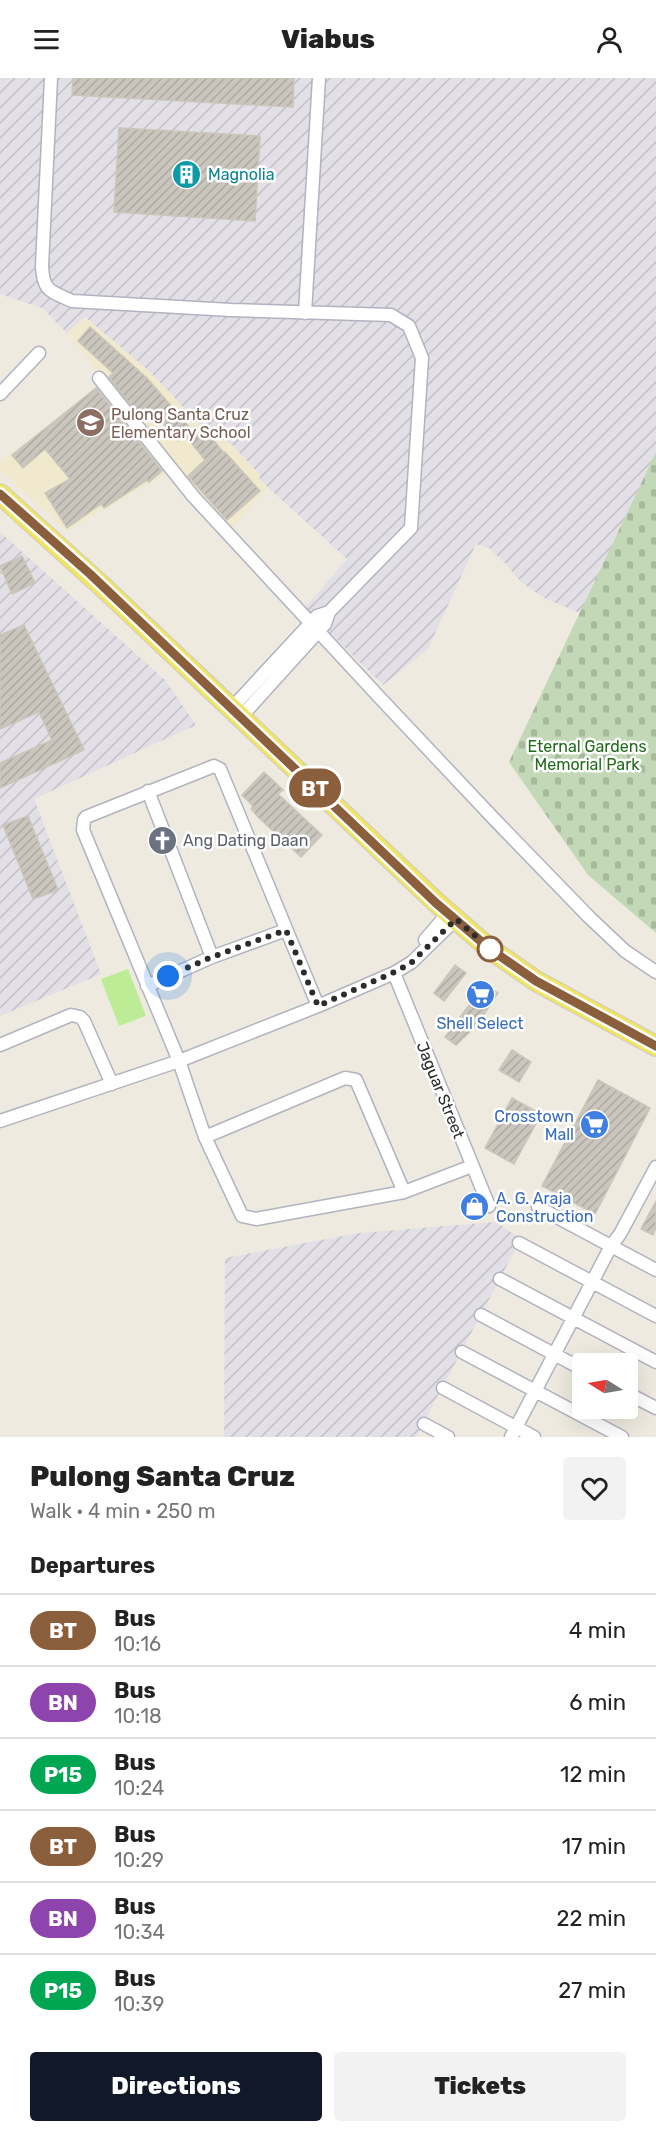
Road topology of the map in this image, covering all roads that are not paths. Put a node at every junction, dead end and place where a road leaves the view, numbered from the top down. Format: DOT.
graph roads {
  1 [pos="51,78"];
  2 [pos="319,78"];
  3 [pos="305,313"];
  4 [pos="39,353"];
  5 [pos="99,378"];
  6 [pos="0,394"];
  7 [pos="0,494"];
  8 [pos="315,627"];
  9 [pos="236,713"];
  10 [pos="148,791"];
  11 [pos="452,916"];
  12 [pos="286,930"];
  13 [pos="212,957"];
  14 [pos="399,970"];
  15 [pos="656,972"];
  16 [pos="147,986"];
  17 [pos="318,1006"];
  18 [pos="0,1045"];
  19 [pos="656,1046"];
  20 [pos="179,1061"];
  21 [pos="112,1084"];
  22 [pos="0,1121"];
  23 [pos="206,1137"];
  24 [pos="472,1166"];
  25 [pos="656,1167"];
  26 [pos="404,1192"];
  27 [pos="489,1206"];
  28 [pos="538,1207"];
  29 [pos="519,1243"];
  30 [pos="612,1246"];
  31 [pos="656,1270"];
  32 [pos="500,1279"];
  33 [pos="592,1282"];
  34 [pos="481,1315"];
  35 [pos="656,1316"];
  36 [pos="573,1319"];
  37 [pos="462,1352"];
  38 [pos="554,1354"];
  39 [pos="656,1362"];
  40 [pos="572,1364"];
  41 [pos="443,1388"];
  42 [pos="535,1391"];
  43 [pos="638,1399"];
  44 [pos="656,1408"];
  45 [pos="424,1424"];
  46 [pos="513,1432"];
  47 [pos="448,1437"];
  48 [pos="534,1437"];
  49 [pos="622,1437"];
  1 -- 3 [label="street"];
  2 -- 3 [label="street"];
  3 -- 8 [label="street"];
  4 -- 6 [label="street"];
  5 -- 8 [label="street"];
  7 -- 9 [label="main road"];
  8 -- 9 [label="street"];
  8 -- 15 [label="street"];
  9 -- 11 [label="main road"];
  10 -- 12 [label="street"];
  10 -- 13 [label="street"];
  10 -- 16 [label="street"];
  11 -- 14 [label="street"];
  11 -- 19 [label="main road"];
  12 -- 13 [label="street"];
  12 -- 17 [label="street"];
  13 -- 16 [label="street"];
  14 -- 17 [label="street"];
  14 -- 24 [label="street, Jaguar Street"];
  16 -- 20 [label="street"];
  17 -- 20 [label="street"];
  18 -- 21 [label="street"];
  20 -- 21 [label="street"];
  20 -- 23 [label="street"];
  21 -- 22 [label="street"];
  23 -- 26 [label="street"];
  23 -- 26 [label="street"];
  24 -- 26 [label="street"];
  24 -- 27 [label="street, Jaguar Street"];
  25 -- 30 [label="street"];
  28 -- 30 [label="street"];
  29 -- 33 [label="street"];
  30 -- 31 [label="street"];
  30 -- 33 [label="street"];
  32 -- 36 [label="street"];
  33 -- 35 [label="street"];
  33 -- 36 [label="street"];
  34 -- 38 [label="street"];
  36 -- 38 [label="street"];
  36 -- 39 [label="street"];
  37 -- 42 [label="street"];
  38 -- 40 [label="street"];
  38 -- 42 [label="street"];
  41 -- 46 [label="street"];
  42 -- 46 [label="street"];
  42 -- 49 [label="street"];
  43 -- 44 [label="street"];
  45 -- 47 [label="street"];
  46 -- 48 [label="street"];
}
